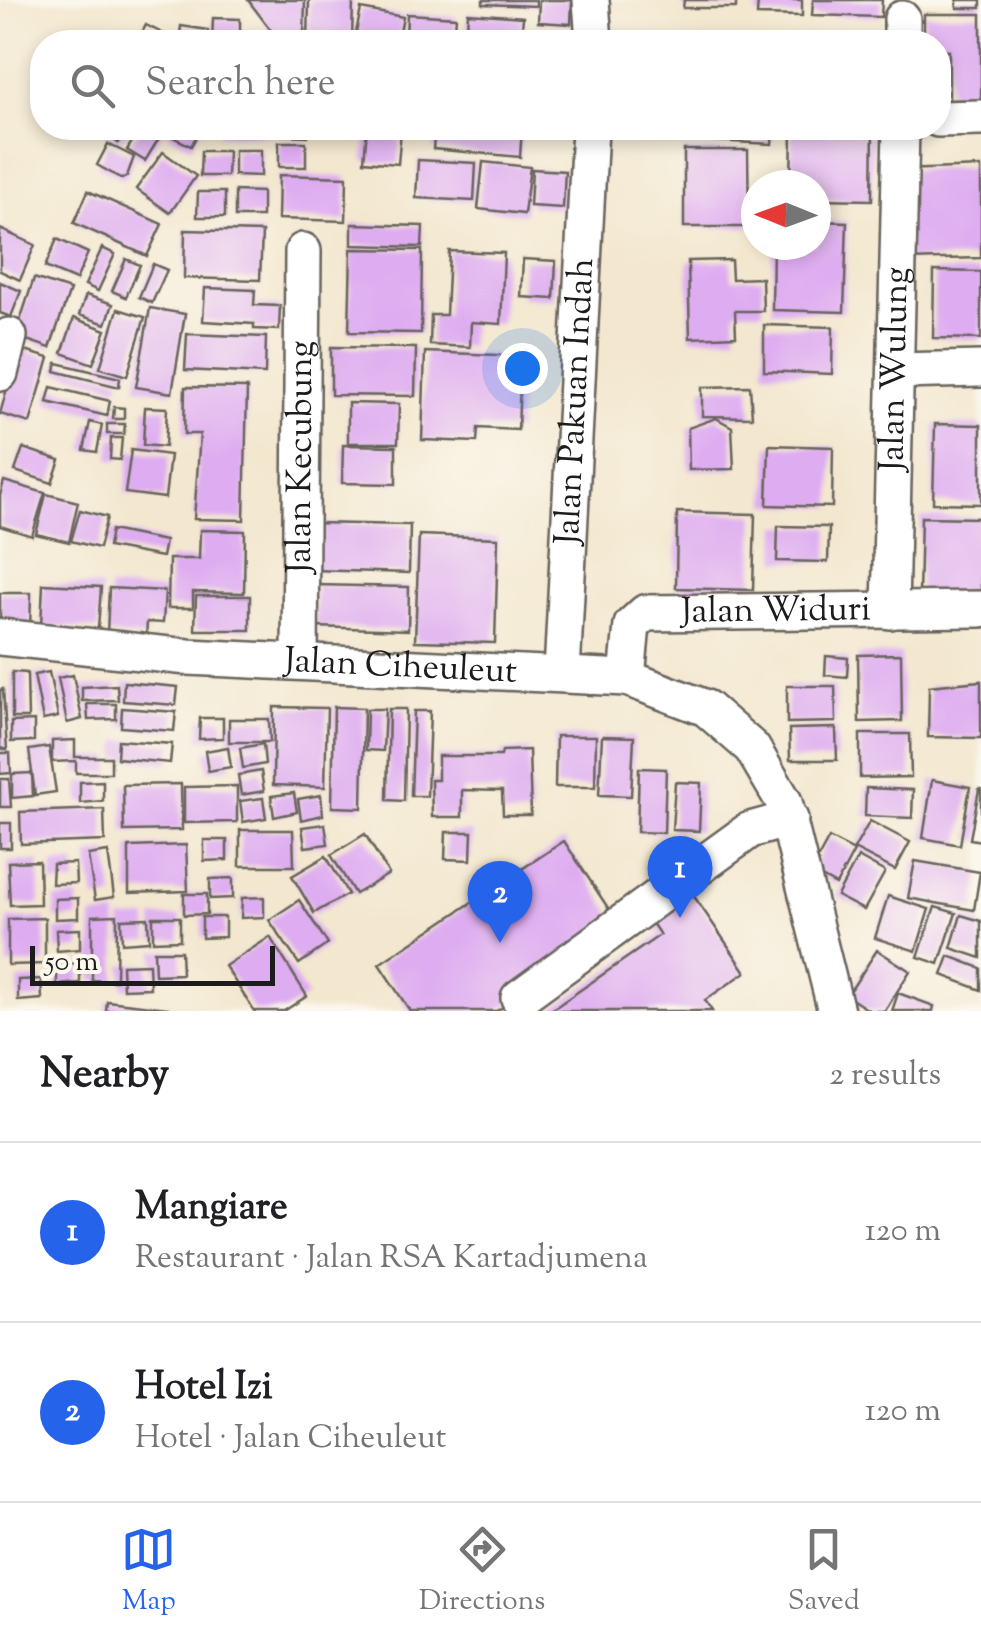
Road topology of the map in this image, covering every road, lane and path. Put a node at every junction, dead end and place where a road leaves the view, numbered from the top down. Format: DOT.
graph roads {
  1 [pos="981,118"];
  2 [pos="951,119"];
  3 [pos="589,140"];
  4 [pos="900,140"];
  5 [pos="303,251"];
  6 [pos="10,336"];
  7 [pos="981,369"];
  8 [pos="896,372"];
  9 [pos="0,374"];
  10 [pos="981,609"];
  11 [pos="890,611"];
  12 [pos="0,637"];
  13 [pos="300,662"];
  14 [pos="562,673"];
  15 [pos="627,678"];
  16 [pos="781,798"];
  17 [pos="519,998"];
  18 [pos="836,1011"];
  1 -- 2 [label="street"];
  3 -- 14 [label="street, Jalan Pakuan Indah"];
  4 -- 8 [label="street, Jalan Wulung"];
  5 -- 13 [label="street, Jalan Kecubung"];
  6 -- 9 [label="street"];
  7 -- 8 [label="street"];
  8 -- 11 [label="street, Jalan Wulung"];
  10 -- 11 [label="street, Jalan Widuri"];
  11 -- 15 [label="street, Jalan Widuri"];
  12 -- 13 [label="street, Jalan Ciheuleut"];
  13 -- 14 [label="street, Jalan Ciheuleut"];
  14 -- 15 [label="street, Jalan Ciheuleut"];
  15 -- 16 [label="street, Jalan Ciheuleut"];
  16 -- 17 [label="street"];
  16 -- 18 [label="street"];
}
